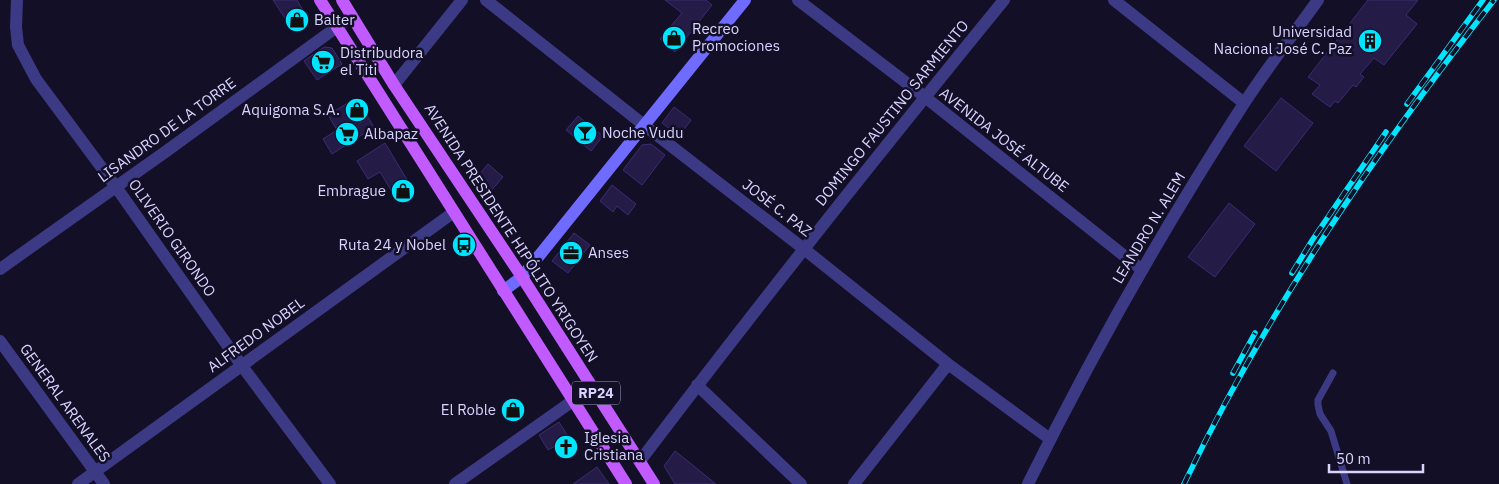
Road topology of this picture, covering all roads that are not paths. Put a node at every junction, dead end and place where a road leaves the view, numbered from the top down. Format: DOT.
graph roads {
  1 [pos="16,0"];
  2 [pos="320,0"];
  3 [pos="342,0"];
  4 [pos="462,0"];
  5 [pos="486,0"];
  6 [pos="745,0"];
  7 [pos="798,0"];
  8 [pos="1004,0"];
  9 [pos="1114,0"];
  10 [pos="1318,0"];
  11 [pos="352,16"];
  12 [pos="337,26"];
  13 [pos="394,85"];
  14 [pos="924,97"];
  15 [pos="1244,103"];
  16 [pos="644,125"];
  17 [pos="116,187"];
  18 [pos="454,212"];
  19 [pos="804,249"];
  20 [pos="0,269"];
  21 [pos="1142,270"];
  22 [pos="522,277"];
  23 [pos="503,291"];
  24 [pos="0,341"];
  25 [pos="948,364"];
  26 [pos="242,366"];
  27 [pos="1333,373"];
  28 [pos="697,385"];
  29 [pos="574,400"];
  30 [pos="1050,439"];
  31 [pos="640,461"];
  32 [pos="95,471"];
  33 [pos="78,484"];
  34 [pos="104,484"];
  35 [pos="330,484"];
  36 [pos="455,484"];
  37 [pos="626,484"];
  38 [pos="654,484"];
  39 [pos="801,484"];
  40 [pos="854,484"];
  41 [pos="1028,484"];
  42 [pos="1347,484"];
  1 -- 17 [label="street, OLIVERIO GIRONDO"];
  2 -- 12 [label="main road, RP24"];
  3 -- 11 [label="main road, AVENIDA PRESIDENTE HIPÓLITO YRIGOYEN / RP24"];
  4 -- 13 [label="street"];
  5 -- 16 [label="street, JOSÉ C. PAZ"];
  6 -- 16 [label="main road"];
  7 -- 14 [label="street, AVENIDA JOSÉ ALTUBE"];
  8 -- 14 [label="street, DOMINGO FAUSTINO SARMIENTO"];
  9 -- 15 [label="street"];
  10 -- 15 [label="street, LEANDRO N. ALEM"];
  11 -- 12 [label="street, LISANDRO DE LA TORRE"];
  11 -- 13 [label="main road, AVENIDA PRESIDENTE HIPÓLITO YRIGOYEN / RP24"];
  12 -- 17 [label="street, LISANDRO DE LA TORRE"];
  12 -- 18 [label="main road, RP24"];
  13 -- 22 [label="main road, AVENIDA PRESIDENTE HIPÓLITO YRIGOYEN / RP24"];
  14 -- 19 [label="street, DOMINGO FAUSTINO SARMIENTO"];
  14 -- 21 [label="street, AVENIDA JOSÉ ALTUBE"];
  15 -- 21 [label="street, LEANDRO N. ALEM"];
  16 -- 19 [label="street, JOSÉ C. PAZ"];
  16 -- 22 [label="main road"];
  17 -- 20 [label="street, LISANDRO DE LA TORRE"];
  17 -- 26 [label="street, OLIVERIO GIRONDO"];
  18 -- 23 [label="main road, RP24"];
  18 -- 26 [label="street, ALFREDO NOBEL"];
  19 -- 25 [label="street, JOSÉ C. PAZ"];
  19 -- 28 [label="street, DOMINGO FAUSTINO SARMIENTO"];
  21 -- 30 [label="street, LEANDRO N. ALEM"];
  22 -- 23 [label="main road"];
  22 -- 31 [label="main road, AVENIDA PRESIDENTE HIPÓLITO YRIGOYEN / RP24"];
  23 -- 29 [label="main road, RP24"];
  24 -- 32 [label="street, GENERAL ARENALES"];
  25 -- 30 [label="street, JOSÉ C. PAZ"];
  25 -- 40 [label="street"];
  26 -- 32 [label="street, ALFREDO NOBEL"];
  26 -- 35 [label="street, OLIVERIO GIRONDO"];
  27 -- 42 [label="lane"];
  28 -- 31 [label="street, DOMINGO FAUSTINO SARMIENTO"];
  28 -- 39 [label="street"];
  29 -- 36 [label="street"];
  29 -- 37 [label="main road, RP24"];
  30 -- 41 [label="street, LEANDRO N. ALEM"];
  31 -- 38 [label="main road, AVENIDA PRESIDENTE HIPÓLITO YRIGOYEN / RP24"];
  32 -- 33 [label="street, ALFREDO NOBEL"];
  32 -- 34 [label="street, GENERAL ARENALES"];
}
